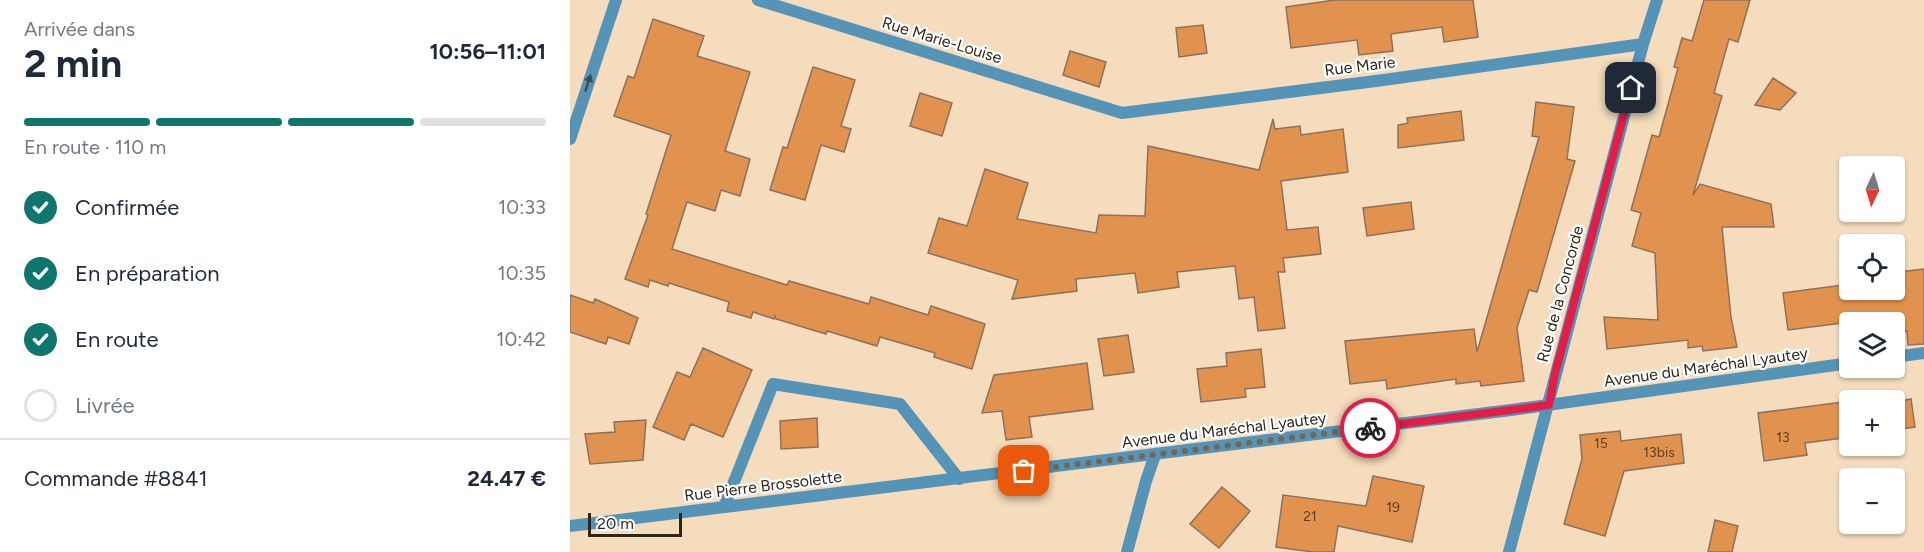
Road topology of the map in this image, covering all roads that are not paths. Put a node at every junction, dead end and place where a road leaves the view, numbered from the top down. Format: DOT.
graph roads {
  1 [pos="616,0"];
  2 [pos="758,0"];
  3 [pos="1657,0"];
  4 [pos="1643,44"];
  5 [pos="1082,100"];
  6 [pos="574,112"];
  7 [pos="570,139"];
  8 [pos="1924,353"];
  9 [pos="1905,356"];
  10 [pos="1839,365"];
  11 [pos="1549,405"];
  12 [pos="1155,455"];
  13 [pos="959,479"];
  14 [pos="724,507"];
  15 [pos="570,526"];
  16 [pos="1127,552"];
  17 [pos="1509,552"];
  6 -- 1 [label="street, one-way"];
  2 -- 5 [label="street, Rue Marie-Louise"];
  3 -- 4 [label="street, Rue de la Concorde"];
  4 -- 5 [label="street, Rue Marie"];
  4 -- 11 [label="street, Rue de la Concorde"];
  6 -- 7 [label="street"];
  8 -- 9 [label="street"];
  10 -- 11 [label="street, Avenue du Maréchal Lyautey"];
  11 -- 12 [label="street, Avenue du Maréchal Lyautey"];
  11 -- 17 [label="street, Rue de la Concorde"];
  12 -- 13 [label="street, Avenue du Maréchal Lyautey"];
  12 -- 16 [label="street"];
  13 -- 14 [label="street, Rue Pierre Brossolette"];
  13 -- 14 [label="street"];
  14 -- 15 [label="street, Rue Pierre Brossolette"];
}
